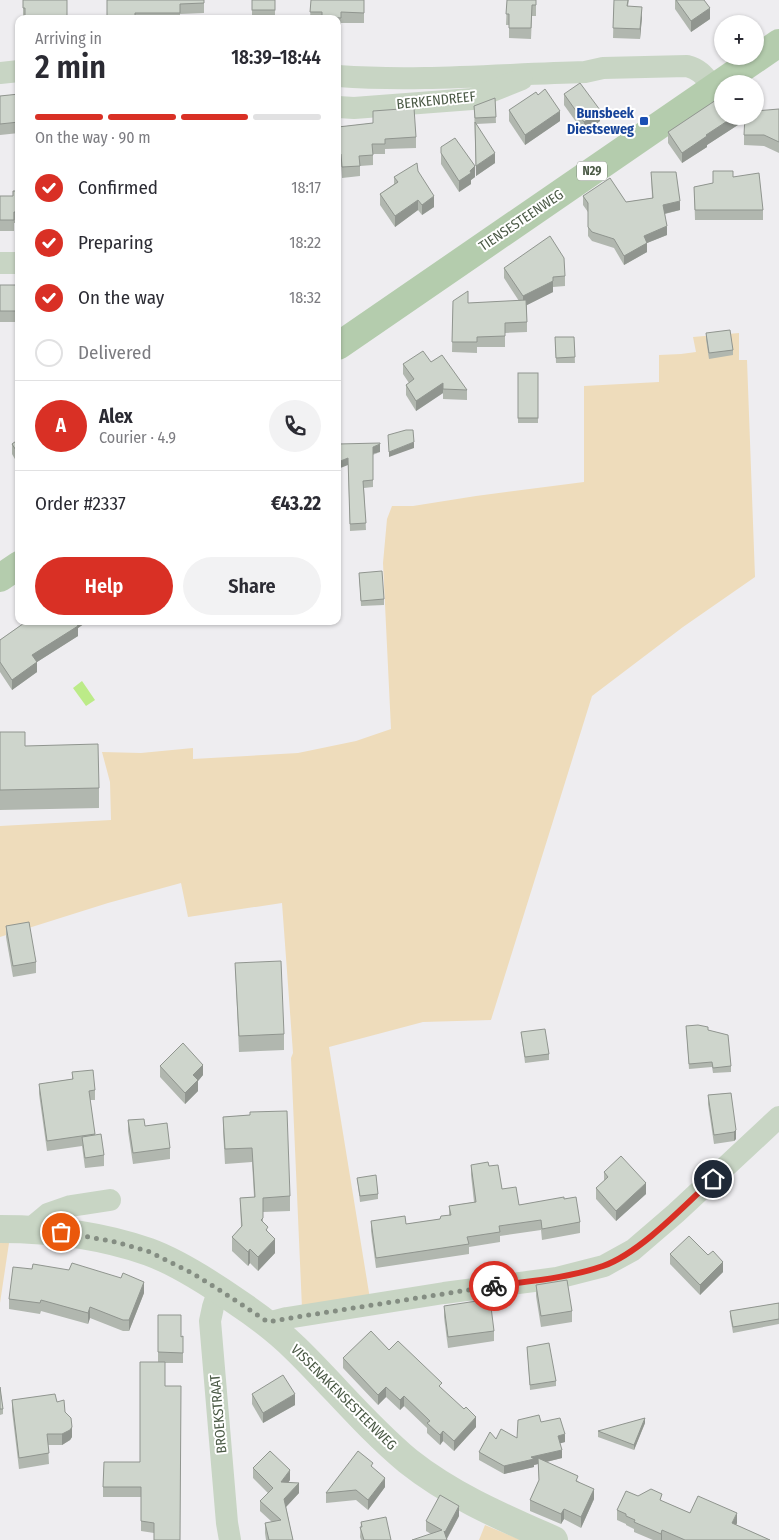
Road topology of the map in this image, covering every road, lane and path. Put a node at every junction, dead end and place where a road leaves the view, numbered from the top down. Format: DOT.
graph roads {
  1 [pos="775,52"];
  2 [pos="15,71"];
  3 [pos="0,73"];
  4 [pos="529,74"];
  5 [pos="736,75"];
  6 [pos="341,76"];
  7 [pos="714,88"];
  8 [pos="341,107"];
  9 [pos="0,263"];
  10 [pos="15,263"];
  11 [pos="341,344"];
  12 [pos="15,568"];
  13 [pos="0,578"];
  14 [pos="779,1117"];
  15 [pos="110,1200"];
  16 [pos="0,1229"];
  17 [pos="30,1229"];
  18 [pos="218,1289"];
  19 [pos="268,1322"];
  20 [pos="230,1540"];
  21 [pos="554,1540"];
  1 -- 5 [label="main road, TIENSESTEENWEG / N29"];
  2 -- 3 [label="street"];
  4 -- 6 [label="street, BERKENDREEF"];
  4 -- 7 [label="street, BERKENDREEF"];
  4 -- 8 [label="street, BERKENDREEF"];
  7 -- 11 [label="main road, TIENSESTEENWEG / N29"];
  9 -- 10 [label="street"];
  12 -- 13 [label="main road"];
  14 -- 19 [label="street"];
  15 -- 17 [label="street"];
  16 -- 17 [label="street, VISSENAKENSESTEENWEG"];
  17 -- 18 [label="street, VISSENAKENSESTEENWEG"];
  18 -- 19 [label="street, VISSENAKENSESTEENWEG"];
  18 -- 20 [label="street, BROEKSTRAAT"];
  19 -- 21 [label="street, VISSENAKENSESTEENWEG"];
}
